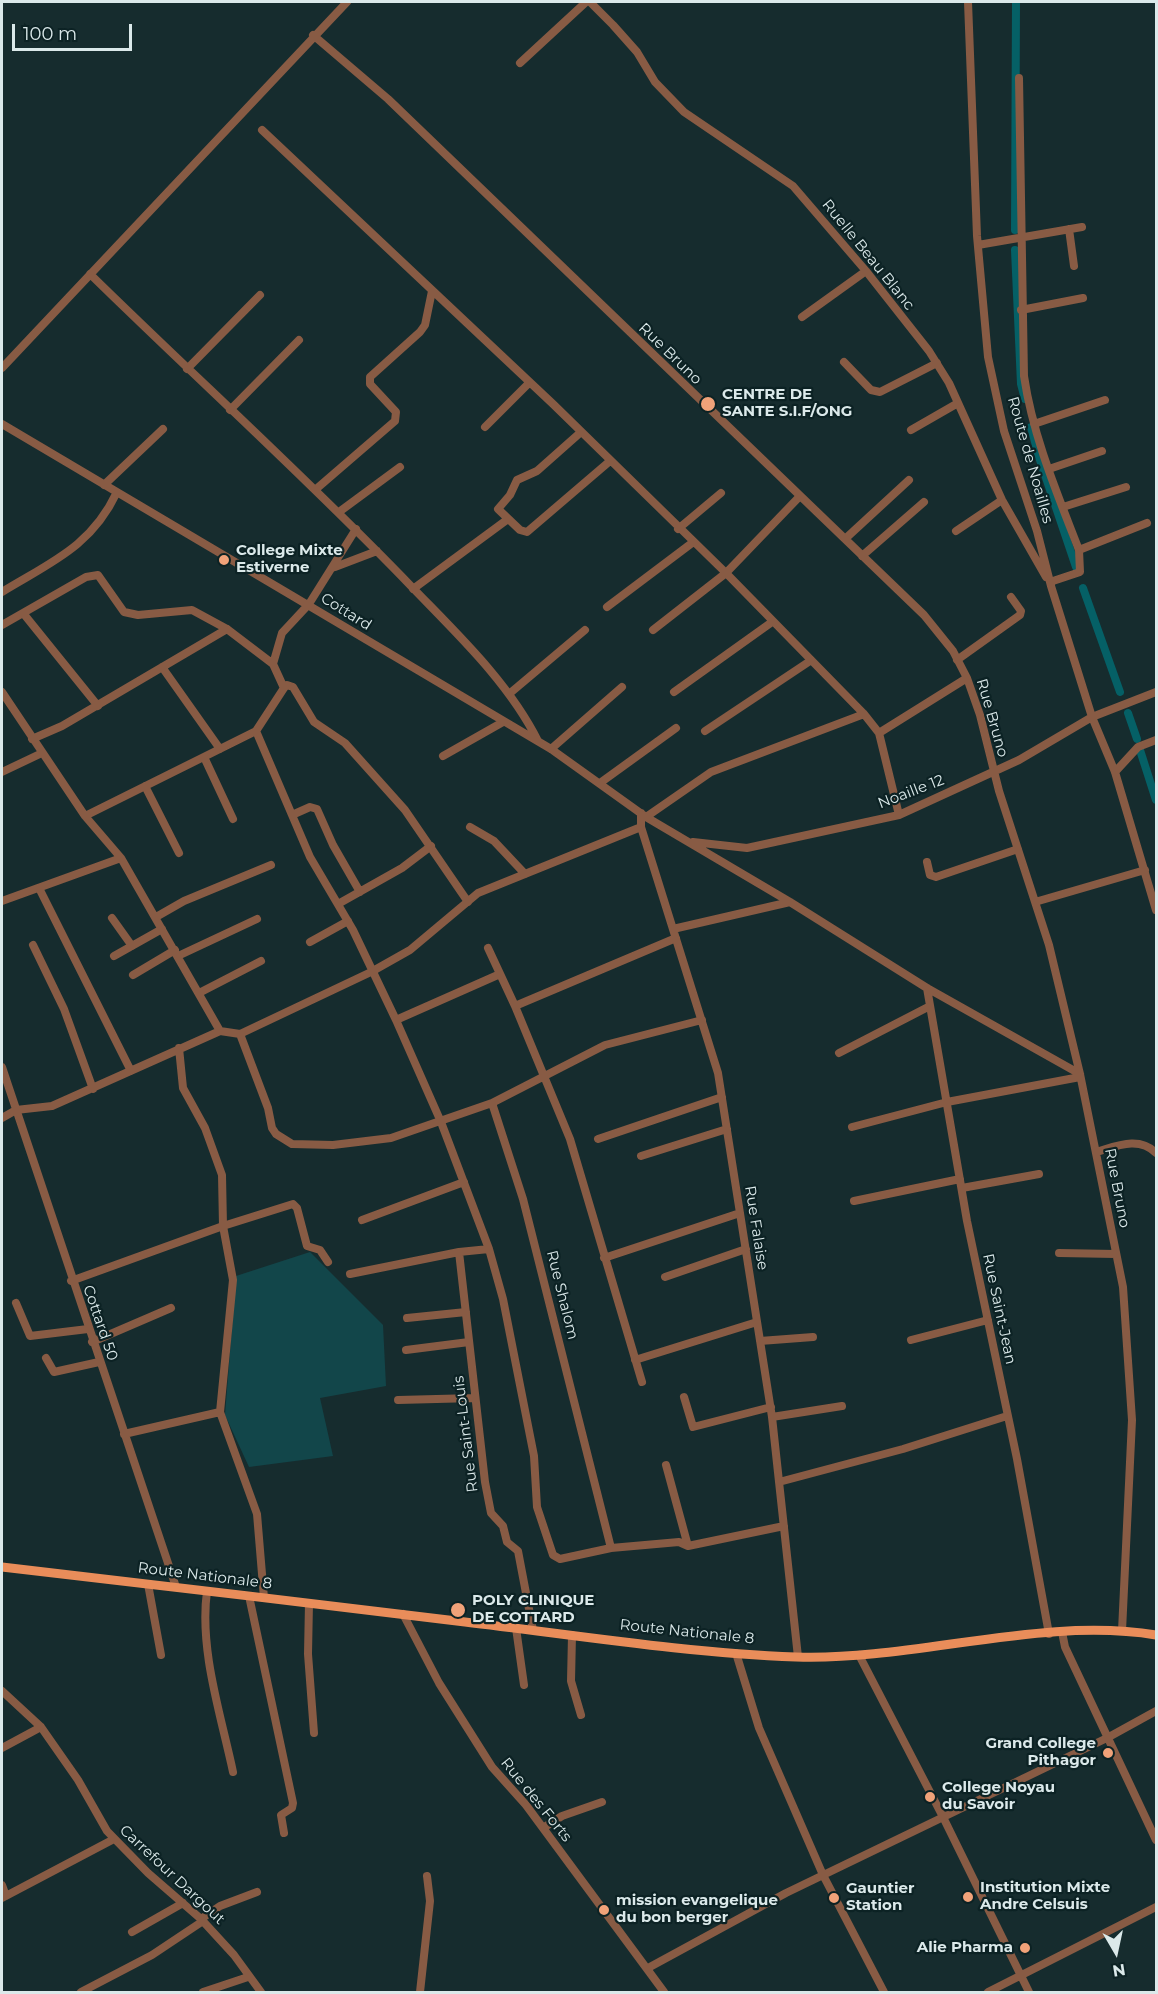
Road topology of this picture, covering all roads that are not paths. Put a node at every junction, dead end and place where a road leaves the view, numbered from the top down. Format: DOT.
graph roads {
  1 [pos="347,2"];
  2 [pos="588,2"];
  3 [pos="968,2"];
  4 [pos="313,35"];
  5 [pos="520,63"];
  6 [pos="1019,78"];
  7 [pos="262,130"];
  8 [pos="1082,227"];
  9 [pos="1069,230"];
  10 [pos="1022,238"];
  11 [pos="978,245"];
  12 [pos="1074,266"];
  13 [pos="866,271"];
  14 [pos="90,274"];
  15 [pos="432,291"];
  16 [pos="260,295"];
  17 [pos="1083,298"];
  18 [pos="1021,310"];
  19 [pos="802,317"];
  20 [pos="299,340"];
  21 [pos="844,362"];
  22 [pos="937,363"];
  23 [pos="2,368"];
  24 [pos="187,369"];
  25 [pos="529,382"];
  26 [pos="1105,400"];
  27 [pos="958,403"];
  28 [pos="230,410"];
  29 [pos="2,424"];
  30 [pos="1034,424"];
  31 [pos="485,427"];
  32 [pos="163,429"];
  33 [pos="910,430"];
  34 [pos="580,432"];
  35 [pos="1102,451"];
  36 [pos="610,461"];
  37 [pos="400,467"];
  38 [pos="1048,469"];
  39 [pos="909,480"];
  40 [pos="104,484"];
  41 [pos="1126,487"];
  42 [pos="315,490"];
  43 [pos="117,492"];
  44 [pos="721,493"];
  45 [pos="800,496"];
  46 [pos="1002,500"];
  47 [pos="924,502"];
  48 [pos="1063,507"];
  49 [pos="339,512"];
  50 [pos="508,519"];
  51 [pos="1147,523"];
  52 [pos="356,529"];
  53 [pos="678,529"];
  54 [pos="956,531"];
  55 [pos="845,539"];
  56 [pos="692,543"];
  57 [pos="1079,550"];
  58 [pos="377,551"];
  59 [pos="862,556"];
  60 [pos="335,567"];
  61 [pos="726,573"];
  62 [pos="1050,584"];
  63 [pos="413,589"];
  64 [pos="2,592"];
  65 [pos="1011,597"];
  66 [pos="309,604"];
  67 [pos="608,607"];
  68 [pos="23,613"];
  69 [pos="772,622"];
  70 [pos="2,625"];
  71 [pos="227,629"];
  72 [pos="585,630"];
  73 [pos="653,630"];
  74 [pos="957,660"];
  75 [pos="810,661"];
  76 [pos="273,664"];
  77 [pos="162,667"];
  78 [pos="967,678"];
  79 [pos="621,687"];
  80 [pos="284,688"];
  81 [pos="2,692"];
  82 [pos="674,692"];
  83 [pos="1156,692"];
  84 [pos="509,694"];
  85 [pos="4,701"];
  86 [pos="98,705"];
  87 [pos="864,714"];
  88 [pos="1092,717"];
  89 [pos="503,722"];
  90 [pos="676,728"];
  91 [pos="256,731"];
  92 [pos="705,731"];
  93 [pos="879,733"];
  94 [pos="32,739"];
  95 [pos="1156,740"];
  96 [pos="538,741"];
  97 [pos="220,749"];
  98 [pos="551,749"];
  99 [pos="42,753"];
  100 [pos="443,756"];
  101 [pos="204,757"];
  102 [pos="2,772"];
  103 [pos="994,772"];
  104 [pos="1116,772"];
  105 [pos="600,783"];
  106 [pos="145,786"];
  107 [pos="292,814"];
  108 [pos="643,815"];
  109 [pos="899,815"];
  110 [pos="86,816"];
  111 [pos="232,819"];
  112 [pos="470,826"];
  113 [pos="641,827"];
  114 [pos="688,842"];
  115 [pos="430,846"];
  116 [pos="1018,849"];
  117 [pos="178,853"];
  118 [pos="121,858"];
  119 [pos="927,862"];
  120 [pos="271,865"];
  121 [pos="1145,870"];
  122 [pos="525,874"];
  123 [pos="39,888"];
  124 [pos="360,892"];
  125 [pos="2,901"];
  126 [pos="468,902"];
  127 [pos="790,902"];
  128 [pos="1035,902"];
  129 [pos="338,904"];
  130 [pos="1156,910"];
  131 [pos="156,917"];
  132 [pos="112,918"];
  133 [pos="257,919"];
  134 [pos="348,921"];
  135 [pos="162,929"];
  136 [pos="673,929"];
  137 [pos="676,938"];
  138 [pos="310,942"];
  139 [pos="33,945"];
  140 [pos="132,946"];
  141 [pos="488,948"];
  142 [pos="177,953"];
  143 [pos="114,956"];
  144 [pos="261,961"];
  145 [pos="371,972"];
  146 [pos="500,974"];
  147 [pos="133,975"];
  148 [pos="927,988"];
  149 [pos="199,993"];
  150 [pos="515,1006"];
  151 [pos="930,1006"];
  152 [pos="396,1020"];
  153 [pos="702,1020"];
  154 [pos="220,1031"];
  155 [pos="240,1034"];
  156 [pos="179,1047"];
  157 [pos="839,1053"];
  158 [pos="2,1067"];
  159 [pos="131,1071"];
  160 [pos="544,1075"];
  161 [pos="1080,1076"];
  162 [pos="93,1089"];
  163 [pos="722,1097"];
  164 [pos="947,1101"];
  165 [pos="492,1103"];
  166 [pos="16,1110"];
  167 [pos="2,1118"];
  168 [pos="441,1122"];
  169 [pos="852,1127"];
  170 [pos="727,1129"];
  171 [pos="598,1139"];
  172 [pos="1096,1152"];
  173 [pos="1156,1153"];
  174 [pos="641,1156"];
  175 [pos="1040,1174"];
  176 [pos="960,1179"];
  177 [pos="464,1182"];
  178 [pos="962,1188"];
  179 [pos="854,1201"];
  180 [pos="740,1213"];
  181 [pos="362,1220"];
  182 [pos="222,1226"];
  183 [pos="489,1249"];
  184 [pos="746,1249"];
  185 [pos="459,1252"];
  186 [pos="1059,1253"];
  187 [pos="1116,1254"];
  188 [pos="604,1258"];
  189 [pos="328,1262"];
  190 [pos="350,1275"];
  191 [pos="665,1277"];
  192 [pos="71,1281"];
  193 [pos="16,1303"];
  194 [pos="171,1308"];
  195 [pos="466,1312"];
  196 [pos="407,1318"];
  197 [pos="988,1320"];
  198 [pos="757,1322"];
  199 [pos="88,1329"];
  200 [pos="813,1337"];
  201 [pos="911,1340"];
  202 [pos="760,1341"];
  203 [pos="92,1342"];
  204 [pos="469,1342"];
  205 [pos="406,1350"];
  206 [pos="46,1358"];
  207 [pos="635,1360"];
  208 [pos="99,1362"];
  209 [pos="642,1382"];
  210 [pos="684,1397"];
  211 [pos="476,1398"];
  212 [pos="399,1400"];
  213 [pos="842,1406"];
  214 [pos="771,1407"];
  215 [pos="220,1412"];
  216 [pos="1007,1416"];
  217 [pos="772,1417"];
  218 [pos="124,1434"];
  219 [pos="666,1466"];
  220 [pos="779,1482"];
  221 [pos="784,1526"];
  222 [pos="688,1546"];
  223 [pos="611,1548"];
  224 [pos="2,1567"];
  225 [pos="148,1584"];
  226 [pos="176,1587"];
  227 [pos="207,1591"];
  228 [pos="249,1596"];
  229 [pos="264,1598"];
  230 [pos="309,1603"];
  231 [pos="403,1614"];
  232 [pos="516,1628"];
  233 [pos="533,1630"];
  234 [pos="1122,1631"];
  235 [pos="1062,1632"];
  236 [pos="1049,1634"];
  237 [pos="572,1635"];
  238 [pos="1156,1635"];
  239 [pos="736,1653"];
  240 [pos="161,1655"];
  241 [pos="859,1655"];
  242 [pos="798,1657"];
  243 [pos="524,1685"];
  244 [pos="2,1691"];
  245 [pos="1156,1711"];
  246 [pos="581,1715"];
  247 [pos="41,1727"];
  248 [pos="314,1733"];
  249 [pos="1107,1738"];
  250 [pos="2,1748"];
  251 [pos="233,1772"];
  252 [pos="602,1802"];
  253 [pos="944,1817"];
  254 [pos="543,1828"];
  255 [pos="284,1833"];
  256 [pos="114,1839"];
  257 [pos="1156,1840"];
  258 [pos="823,1875"];
  259 [pos="428,1876"];
  260 [pos="2,1885"];
  261 [pos="257,1892"];
  262 [pos="4,1897"];
  263 [pos="183,1903"];
  264 [pos="1156,1907"];
  265 [pos="202,1920"];
  266 [pos="132,1932"];
  267 [pos="648,1968"];
  268 [pos="1020,1975"];
  269 [pos="248,1977"];
  270 [pos="81,1992"];
  271 [pos="203,1992"];
  272 [pos="261,1992"];
  273 [pos="420,1992"];
  274 [pos="664,1992"];
  275 [pos="885,1992"];
  276 [pos="988,1992"];
  277 [pos="1029,1992"];
  1 -- 4 [label="street"];
  2 -- 5 [label="street"];
  2 -- 13 [label="street, Ruelle Beau Blanc"];
  3 -- 11 [label="street, Route de Noailles"];
  4 -- 14 [label="street"];
  4 -- 45 [label="street, Rue Bruno"];
  6 -- 10 [label="street"];
  7 -- 15 [label="street"];
  8 -- 9 [label="street"];
  9 -- 10 [label="street"];
  9 -- 12 [label="street"];
  10 -- 11 [label="street"];
  10 -- 18 [label="street"];
  11 -- 62 [label="street, Route de Noailles"];
  13 -- 19 [label="street"];
  13 -- 22 [label="street, Ruelle Beau Blanc"];
  14 -- 23 [label="street"];
  14 -- 24 [label="street"];
  15 -- 25 [label="street"];
  15 -- 42 [label="street"];
  16 -- 24 [label="street"];
  17 -- 18 [label="street"];
  18 -- 30 [label="street"];
  20 -- 28 [label="street"];
  21 -- 22 [label="street"];
  22 -- 27 [label="street, Ruelle Beau Blanc"];
  24 -- 28 [label="street"];
  25 -- 31 [label="street"];
  25 -- 34 [label="street"];
  26 -- 30 [label="street"];
  27 -- 33 [label="street"];
  27 -- 46 [label="street, Ruelle Beau Blanc"];
  28 -- 42 [label="street"];
  29 -- 40 [label="street, Cottard"];
  30 -- 38 [label="street"];
  32 -- 40 [label="street"];
  34 -- 36 [label="street"];
  34 -- 50 [label="street"];
  35 -- 38 [label="street"];
  36 -- 50 [label="street"];
  36 -- 53 [label="street"];
  37 -- 49 [label="street"];
  38 -- 48 [label="street"];
  39 -- 55 [label="street"];
  40 -- 43 [label="street, Cottard"];
  41 -- 48 [label="street"];
  42 -- 49 [label="street"];
  43 -- 64 [label="street"];
  43 -- 66 [label="street, Cottard"];
  44 -- 53 [label="street"];
  45 -- 55 [label="street, Rue Bruno"];
  45 -- 61 [label="street"];
  46 -- 54 [label="street"];
  46 -- 62 [label="street, Ruelle Beau Blanc"];
  47 -- 59 [label="street"];
  48 -- 57 [label="street"];
  49 -- 52 [label="street"];
  50 -- 63 [label="street"];
  51 -- 57 [label="street"];
  52 -- 58 [label="street"];
  52 -- 60 [label="street"];
  53 -- 56 [label="street"];
  55 -- 59 [label="street, Rue Bruno"];
  56 -- 61 [label="street"];
  56 -- 67 [label="street"];
  57 -- 62 [label="street"];
  58 -- 60 [label="street"];
  58 -- 63 [label="street"];
  59 -- 74 [label="street, Rue Bruno"];
  60 -- 66 [label="street"];
  61 -- 69 [label="street"];
  61 -- 73 [label="street"];
  62 -- 88 [label="street, Route de Noailles"];
  63 -- 84 [label="street"];
  65 -- 74 [label="street"];
  66 -- 76 [label="street"];
  66 -- 89 [label="street, Cottard"];
  68 -- 70 [label="street"];
  68 -- 71 [label="street"];
  68 -- 86 [label="street"];
  69 -- 75 [label="street"];
  69 -- 82 [label="street"];
  71 -- 76 [label="street"];
  71 -- 77 [label="street"];
  72 -- 84 [label="street"];
  74 -- 78 [label="street, Rue Bruno"];
  75 -- 87 [label="street"];
  75 -- 92 [label="street"];
  76 -- 80 [label="street"];
  77 -- 86 [label="street"];
  77 -- 97 [label="street"];
  78 -- 93 [label="street"];
  78 -- 103 [label="street, Rue Bruno"];
  79 -- 98 [label="street"];
  80 -- 91 [label="street"];
  80 -- 115 [label="street"];
  81 -- 85 [label="street"];
  83 -- 88 [label="street, Noaille 12"];
  84 -- 96 [label="street"];
  85 -- 94 [label="street"];
  86 -- 94 [label="street"];
  87 -- 93 [label="street"];
  87 -- 108 [label="street"];
  88 -- 103 [label="street, Noaille 12"];
  88 -- 104 [label="street, Route de Noailles"];
  89 -- 96 [label="street, Cottard"];
  89 -- 100 [label="street"];
  90 -- 105 [label="street"];
  91 -- 97 [label="street"];
  91 -- 107 [label="street"];
  93 -- 109 [label="street"];
  94 -- 99 [label="street"];
  95 -- 104 [label="street"];
  96 -- 98 [label="street, Cottard"];
  97 -- 101 [label="street"];
  98 -- 105 [label="street, Cottard"];
  99 -- 102 [label="street"];
  99 -- 110 [label="street"];
  101 -- 106 [label="street"];
  101 -- 111 [label="street"];
  103 -- 109 [label="street, Noaille 12"];
  103 -- 116 [label="street, Rue Bruno"];
  104 -- 121 [label="street, Route de Noailles"];
  105 -- 108 [label="street, Cottard"];
  106 -- 110 [label="street"];
  106 -- 117 [label="street"];
  107 -- 124 [label="street"];
  107 -- 129 [label="street"];
  108 -- 113 [label="street, Rue Falaise"];
  108 -- 114 [label="street, Cottard"];
  109 -- 114 [label="street, Noaille 12"];
  110 -- 118 [label="street"];
  112 -- 122 [label="street"];
  113 -- 122 [label="street"];
  113 -- 136 [label="street, Rue Falaise"];
  114 -- 127 [label="street, Cottard"];
  115 -- 124 [label="street"];
  115 -- 126 [label="street"];
  116 -- 119 [label="street"];
  116 -- 128 [label="street, Rue Bruno"];
  118 -- 123 [label="street"];
  118 -- 131 [label="street"];
  120 -- 131 [label="street"];
  121 -- 128 [label="street"];
  121 -- 130 [label="street, Route de Noailles"];
  122 -- 126 [label="street"];
  123 -- 125 [label="street"];
  123 -- 159 [label="street"];
  124 -- 129 [label="street"];
  126 -- 145 [label="street"];
  127 -- 136 [label="street"];
  127 -- 148 [label="street, Cottard"];
  128 -- 161 [label="street, Rue Bruno"];
  129 -- 134 [label="street"];
  131 -- 135 [label="street"];
  132 -- 140 [label="street"];
  133 -- 142 [label="street"];
  134 -- 138 [label="street"];
  134 -- 145 [label="street"];
  135 -- 140 [label="street"];
  135 -- 142 [label="street"];
  136 -- 137 [label="street, Rue Falaise"];
  137 -- 150 [label="street"];
  137 -- 153 [label="street, Rue Falaise"];
  139 -- 162 [label="street"];
  140 -- 143 [label="street"];
  141 -- 146 [label="street"];
  142 -- 147 [label="street"];
  142 -- 149 [label="street"];
  144 -- 149 [label="street"];
  145 -- 152 [label="street"];
  145 -- 155 [label="street"];
  146 -- 150 [label="street"];
  146 -- 152 [label="street"];
  148 -- 151 [label="street, Rue Saint-Jean"];
  148 -- 161 [label="street, Cottard"];
  149 -- 154 [label="street"];
  150 -- 160 [label="street"];
  151 -- 157 [label="street"];
  151 -- 164 [label="street, Rue Saint-Jean"];
  152 -- 168 [label="street"];
  153 -- 160 [label="street"];
  153 -- 163 [label="street, Rue Falaise"];
  154 -- 155 [label="street"];
  154 -- 156 [label="street"];
  155 -- 168 [label="street"];
  156 -- 159 [label="street"];
  156 -- 182 [label="street"];
  158 -- 166 [label="street, Cottard 50"];
  159 -- 162 [label="street"];
  160 -- 165 [label="street"];
  160 -- 188 [label="street"];
  161 -- 164 [label="street"];
  161 -- 172 [label="street, Rue Bruno"];
  162 -- 166 [label="street"];
  163 -- 170 [label="street, Rue Falaise"];
  163 -- 171 [label="street"];
  164 -- 169 [label="street"];
  164 -- 176 [label="street, Rue Saint-Jean"];
  165 -- 168 [label="street"];
  165 -- 223 [label="street, Rue Shalom"];
  166 -- 167 [label="street"];
  166 -- 192 [label="street, Cottard 50"];
  168 -- 177 [label="street"];
  170 -- 174 [label="street"];
  170 -- 180 [label="street, Rue Falaise"];
  172 -- 173 [label="street"];
  172 -- 187 [label="street, Rue Bruno"];
  175 -- 178 [label="street"];
  176 -- 178 [label="street, Rue Saint-Jean"];
  176 -- 179 [label="street"];
  177 -- 181 [label="street"];
  177 -- 183 [label="street"];
  178 -- 197 [label="street, Rue Saint-Jean"];
  180 -- 184 [label="street, Rue Falaise"];
  180 -- 188 [label="street"];
  182 -- 189 [label="street"];
  182 -- 192 [label="street"];
  182 -- 215 [label="street"];
  183 -- 185 [label="street"];
  183 -- 223 [label="street"];
  184 -- 191 [label="street"];
  184 -- 198 [label="street, Rue Falaise"];
  185 -- 190 [label="street"];
  185 -- 195 [label="street, Rue Saint-Louis"];
  186 -- 187 [label="street"];
  187 -- 234 [label="street, Rue Bruno"];
  188 -- 207 [label="street"];
  192 -- 199 [label="street, Cottard 50"];
  193 -- 199 [label="street"];
  194 -- 203 [label="street"];
  195 -- 196 [label="street"];
  195 -- 204 [label="street, Rue Saint-Louis"];
  197 -- 201 [label="street"];
  197 -- 216 [label="street, Rue Saint-Jean"];
  198 -- 202 [label="street, Rue Falaise"];
  198 -- 207 [label="street"];
  199 -- 203 [label="street, Cottard 50"];
  200 -- 202 [label="street"];
  202 -- 214 [label="street, Rue Falaise"];
  203 -- 208 [label="street, Cottard 50"];
  204 -- 205 [label="street"];
  204 -- 211 [label="street, Rue Saint-Louis"];
  206 -- 208 [label="street"];
  207 -- 209 [label="street"];
  208 -- 218 [label="street, Cottard 50"];
  210 -- 214 [label="street"];
  211 -- 212 [label="street"];
  211 -- 233 [label="street, Rue Saint-Louis"];
  213 -- 217 [label="street"];
  214 -- 217 [label="street, Rue Falaise"];
  215 -- 218 [label="street"];
  215 -- 229 [label="street"];
  216 -- 220 [label="street"];
  216 -- 236 [label="street, Rue Saint-Jean"];
  217 -- 220 [label="street, Rue Falaise"];
  218 -- 226 [label="street, Cottard 50"];
  219 -- 222 [label="street"];
  220 -- 221 [label="street, Rue Falaise"];
  221 -- 222 [label="street"];
  221 -- 242 [label="street, Rue Falaise"];
  222 -- 223 [label="street"];
  224 -- 225 [label="main road, Route Nationale 8"];
  225 -- 226 [label="main road, Route Nationale 8"];
  225 -- 240 [label="street"];
  226 -- 227 [label="main road, Route Nationale 8"];
  227 -- 228 [label="main road, Route Nationale 8"];
  227 -- 251 [label="street"];
  228 -- 229 [label="main road, Route Nationale 8"];
  228 -- 255 [label="street"];
  229 -- 230 [label="main road, Route Nationale 8"];
  230 -- 231 [label="main road, Route Nationale 8"];
  230 -- 248 [label="street"];
  231 -- 232 [label="main road, Route Nationale 8"];
  231 -- 254 [label="street, Rue des Forts"];
  232 -- 233 [label="main road, Route Nationale 8"];
  232 -- 243 [label="street"];
  233 -- 237 [label="main road, Route Nationale 8"];
  234 -- 235 [label="main road, Route Nationale 8"];
  234 -- 238 [label="main road, Route Nationale 8"];
  235 -- 236 [label="main road, Route Nationale 8"];
  235 -- 249 [label="street"];
  236 -- 241 [label="main road, Route Nationale 8"];
  237 -- 239 [label="main road, Route Nationale 8"];
  237 -- 246 [label="street"];
  239 -- 242 [label="main road, Route Nationale 8"];
  239 -- 258 [label="street"];
  241 -- 242 [label="main road, Route Nationale 8"];
  241 -- 253 [label="street"];
  244 -- 247 [label="street, Carrefour Dargout"];
  245 -- 249 [label="street"];
  247 -- 250 [label="street"];
  247 -- 256 [label="street, Carrefour Dargout"];
  249 -- 253 [label="street"];
  249 -- 257 [label="street"];
  252 -- 254 [label="street"];
  253 -- 258 [label="street"];
  253 -- 268 [label="street"];
  254 -- 267 [label="street, Rue des Forts"];
  256 -- 262 [label="street"];
  256 -- 263 [label="street, Carrefour Dargout"];
  258 -- 267 [label="street"];
  258 -- 275 [label="street"];
  259 -- 273 [label="street"];
  260 -- 262 [label="street"];
  261 -- 265 [label="street"];
  263 -- 265 [label="street, Carrefour Dargout"];
  263 -- 266 [label="street"];
  264 -- 268 [label="street"];
  265 -- 269 [label="street, Carrefour Dargout"];
  265 -- 270 [label="street"];
  267 -- 274 [label="street, Rue des Forts"];
  268 -- 276 [label="street"];
  268 -- 277 [label="street"];
  269 -- 271 [label="street"];
  269 -- 272 [label="street, Carrefour Dargout"];
}
